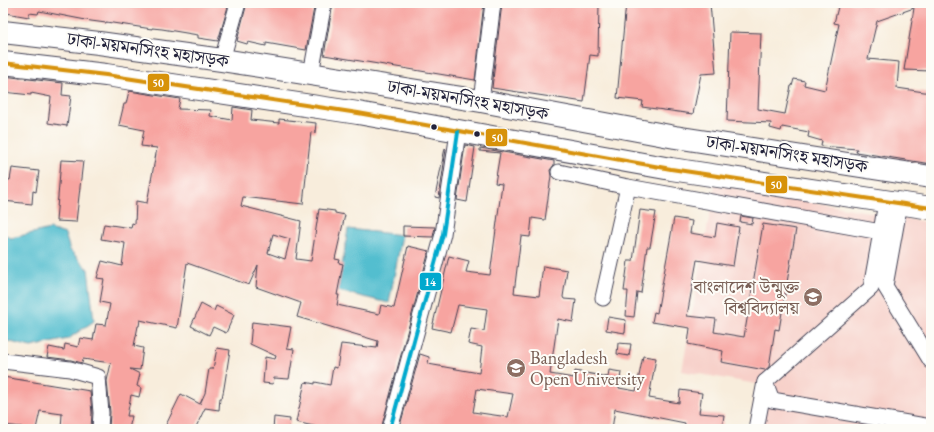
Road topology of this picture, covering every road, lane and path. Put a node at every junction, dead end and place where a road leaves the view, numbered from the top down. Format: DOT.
graph roads {
  1 [pos="238,3"];
  2 [pos="324,3"];
  3 [pos="493,3"];
  4 [pos="3,32"];
  5 [pos="222,60"];
  6 [pos="3,63"];
  7 [pos="311,74"];
  8 [pos="481,100"];
  9 [pos="458,132"];
  10 [pos="559,172"];
  11 [pos="931,177"];
  12 [pos="628,187"];
  13 [pos="893,202"];
  14 [pos="931,208"];
  15 [pos="881,232"];
  16 [pos="603,298"];
  17 [pos="3,361"];
  18 [pos="931,361"];
  19 [pos="765,382"];
  20 [pos="931,427"];
  21 [pos="100,429"];
  22 [pos="390,429"];
  23 [pos="756,429"];
  1 -- 5 [label="street"];
  2 -- 7 [label="street"];
  3 -- 8 [label="street"];
  4 -- 5 [label="highway, ঢাকা-ময়মনসিংহ মহাসড়ক"];
  5 -- 7 [label="highway, ঢাকা-ময়মনসিংহ মহাসড়ক"];
  6 -- 9 [label="highway"];
  7 -- 8 [label="highway, ঢাকা-ময়মনসিংহ মহাসড়ক"];
  8 -- 11 [label="highway, ঢাকা-ময়মনসিংহ মহাসড়ক"];
  9 -- 13 [label="highway"];
  9 -- 22 [label="street"];
  10 -- 12 [label="street"];
  12 -- 15 [label="street"];
  12 -- 16 [label="street"];
  13 -- 14 [label="highway"];
  13 -- 15 [label="street"];
  13 -- 18 [label="street"];
  15 -- 19 [label="street"];
  17 -- 21 [label="street"];
  19 -- 20 [label="street"];
  19 -- 23 [label="street"];
}
